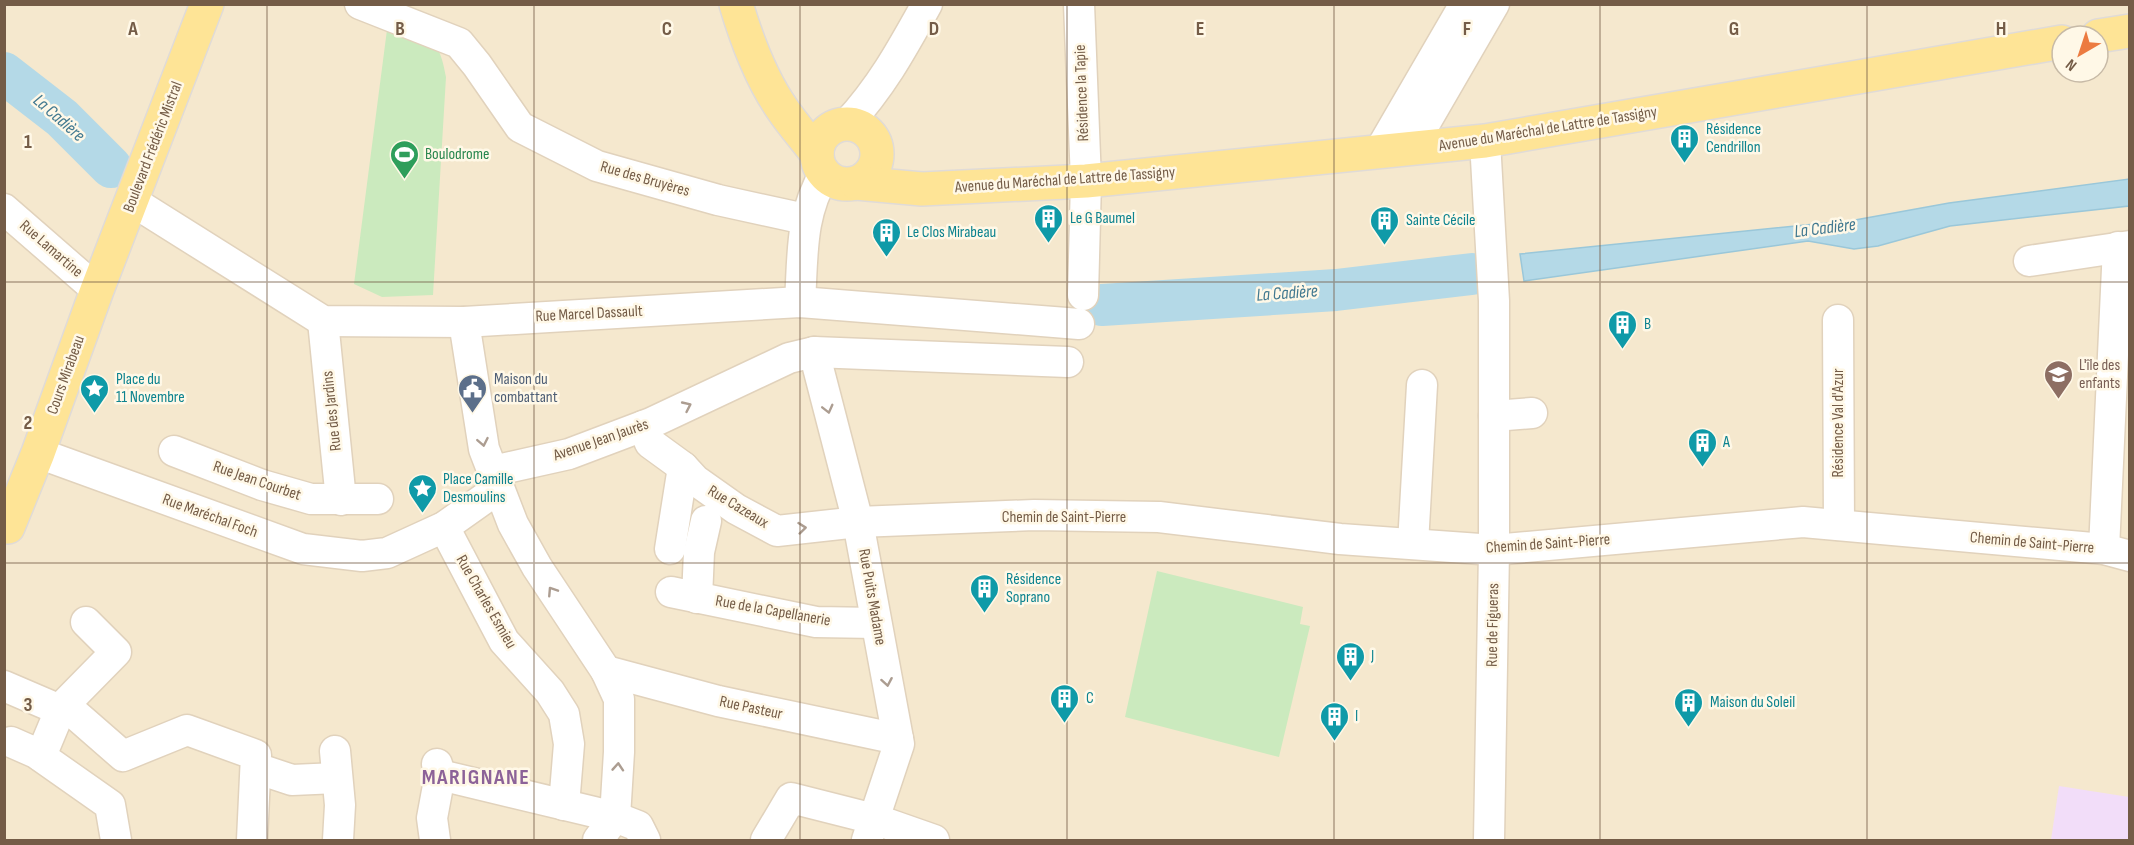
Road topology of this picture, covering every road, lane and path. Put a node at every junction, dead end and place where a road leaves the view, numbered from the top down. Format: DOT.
graph roads {
  1 [pos="207,4"];
  2 [pos="360,4"];
  3 [pos="736,4"];
  4 [pos="927,4"];
  5 [pos="1078,4"];
  6 [pos="1465,4"];
  7 [pos="1494,4"];
  8 [pos="2130,31"];
  9 [pos="2110,34"];
  10 [pos="2050,44"];
  11 [pos="1485,141"];
  12 [pos="845,144"];
  13 [pos="1394,150"];
  14 [pos="1086,181"];
  15 [pos="922,189"];
  16 [pos="132,201"];
  17 [pos="4,209"];
  18 [pos="805,219"];
  19 [pos="2124,247"];
  20 [pos="2029,261"];
  21 [pos="97,290"];
  22 [pos="800,302"];
  23 [pos="1081,309"];
  24 [pos="1838,320"];
  25 [pos="323,321"];
  26 [pos="464,322"];
  27 [pos="814,352"];
  28 [pos="1068,362"];
  29 [pos="1422,385"];
  30 [pos="1532,413"];
  31 [pos="1494,416"];
  32 [pos="643,426"];
  33 [pos="174,451"];
  34 [pos="38,453"];
  35 [pos="689,474"];
  36 [pos="496,479"];
  37 [pos="378,499"];
  38 [pos="341,500"];
  39 [pos="706,521"];
  40 [pos="858,522"];
  41 [pos="1839,525"];
  42 [pos="6,527"];
  43 [pos="444,527"];
  44 [pos="1413,544"];
  45 [pos="670,549"];
  46 [pos="1494,550"];
  47 [pos="2117,553"];
  48 [pos="86,622"];
  49 [pos="876,623"];
  50 [pos="606,671"];
  51 [pos="4,686"];
  52 [pos="61,708"];
  53 [pos="898,739"];
  54 [pos="11,742"];
  55 [pos="40,756"];
  56 [pos="256,762"];
  57 [pos="564,805"];
  58 [pos="606,829"];
  59 [pos="870,830"];
  60 [pos="116,840"];
  61 [pos="252,840"];
  62 [pos="338,840"];
  63 [pos="435,840"];
  64 [pos="645,840"];
  65 [pos="766,840"];
  66 [pos="934,840"];
  67 [pos="1489,840"];
  1 -- 16 [label="main road, Boulevard Frédéric Mistral"];
  2 -- 18 [label="street, Rue des Bruyères"];
  3 -- 12 [label="main road"];
  4 -- 12 [label="street"];
  5 -- 14 [label="street, Résidence la Tapie"];
  6 -- 13 [label="street"];
  7 -- 13 [label="street"];
  8 -- 9 [label="main road"];
  10 -- 11 [label="main road, Avenue du Maréchal de Lattre de Tassigny"];
  11 -- 13 [label="main road, Avenue du Maréchal de Lattre de Tassigny"];
  11 -- 31 [label="street, Rue de Figueras"];
  12 -- 15 [label="main road"];
  12 -- 15 [label="main road, Avenue du Maréchal de Lattre de Tassigny"];
  12 -- 18 [label="street"];
  13 -- 14 [label="main road, Avenue du Maréchal de Lattre de Tassigny"];
  14 -- 15 [label="main road, Avenue du Maréchal de Lattre de Tassigny"];
  14 -- 23 [label="street, Résidence la Tapie"];
  16 -- 21 [label="main road, Boulevard Frédéric Mistral"];
  16 -- 25 [label="street"];
  17 -- 21 [label="street, Rue Lamartine"];
  18 -- 22 [label="street"];
  19 -- 20 [label="street"];
  19 -- 47 [label="street"];
  21 -- 34 [label="main road, Cours Mirabeau"];
  22 -- 23 [label="street, Rue Marcel Dassault"];
  22 -- 26 [label="street, Rue Marcel Dassault"];
  24 -- 41 [label="street, Résidence Val d'Azur"];
  25 -- 26 [label="street, Rue Marcel Dassault"];
  25 -- 38 [label="street, Rue des Jardins"];
  26 -- 36 [label="street, one-way"];
  27 -- 28 [label="street, Avenue Jean Jaurès"];
  32 -- 27 [label="street, Avenue Jean Jaurès, one-way"];
  27 -- 40 [label="street, Rue Puits Madame, one-way"];
  29 -- 44 [label="street"];
  30 -- 31 [label="street"];
  31 -- 46 [label="street, Rue de Figueras"];
  32 -- 35 [label="street, Rue Cazeaux"];
  32 -- 36 [label="street, Avenue Jean Jaurès"];
  33 -- 38 [label="street, Rue Jean Courbet"];
  34 -- 42 [label="main road, Cours Mirabeau"];
  34 -- 43 [label="street, Rue Maréchal Foch"];
  35 -- 40 [label="street, Rue Cazeaux, one-way"];
  35 -- 45 [label="street"];
  36 -- 43 [label="street"];
  50 -- 36 [label="street, one-way"];
  37 -- 38 [label="street, Rue Jean Courbet"];
  39 -- 49 [label="street, Rue de la Capellanerie"];
  40 -- 44 [label="street, Chemin de Saint-Pierre"];
  40 -- 49 [label="street, Rue Puits Madame"];
  41 -- 46 [label="street, Chemin de Saint-Pierre"];
  41 -- 47 [label="street, Chemin de Saint-Pierre"];
  43 -- 57 [label="street, Rue Charles Esmieu"];
  44 -- 46 [label="street, Chemin de Saint-Pierre"];
  46 -- 67 [label="street, Rue de Figueras"];
  48 -- 52 [label="street"];
  49 -- 53 [label="street, Rue Puits Madame, one-way"];
  50 -- 53 [label="street, Rue Pasteur"];
  58 -- 50 [label="street, one-way"];
  51 -- 52 [label="street"];
  52 -- 55 [label="street"];
  52 -- 56 [label="street"];
  53 -- 59 [label="street, Rue Puits Madame"];
  54 -- 55 [label="street"];
  55 -- 60 [label="street"];
  56 -- 61 [label="street"];
  56 -- 62 [label="street"];
  57 -- 58 [label="street"];
  57 -- 63 [label="street"];
  58 -- 64 [label="street"];
  59 -- 65 [label="street"];
  59 -- 66 [label="street"];
}
